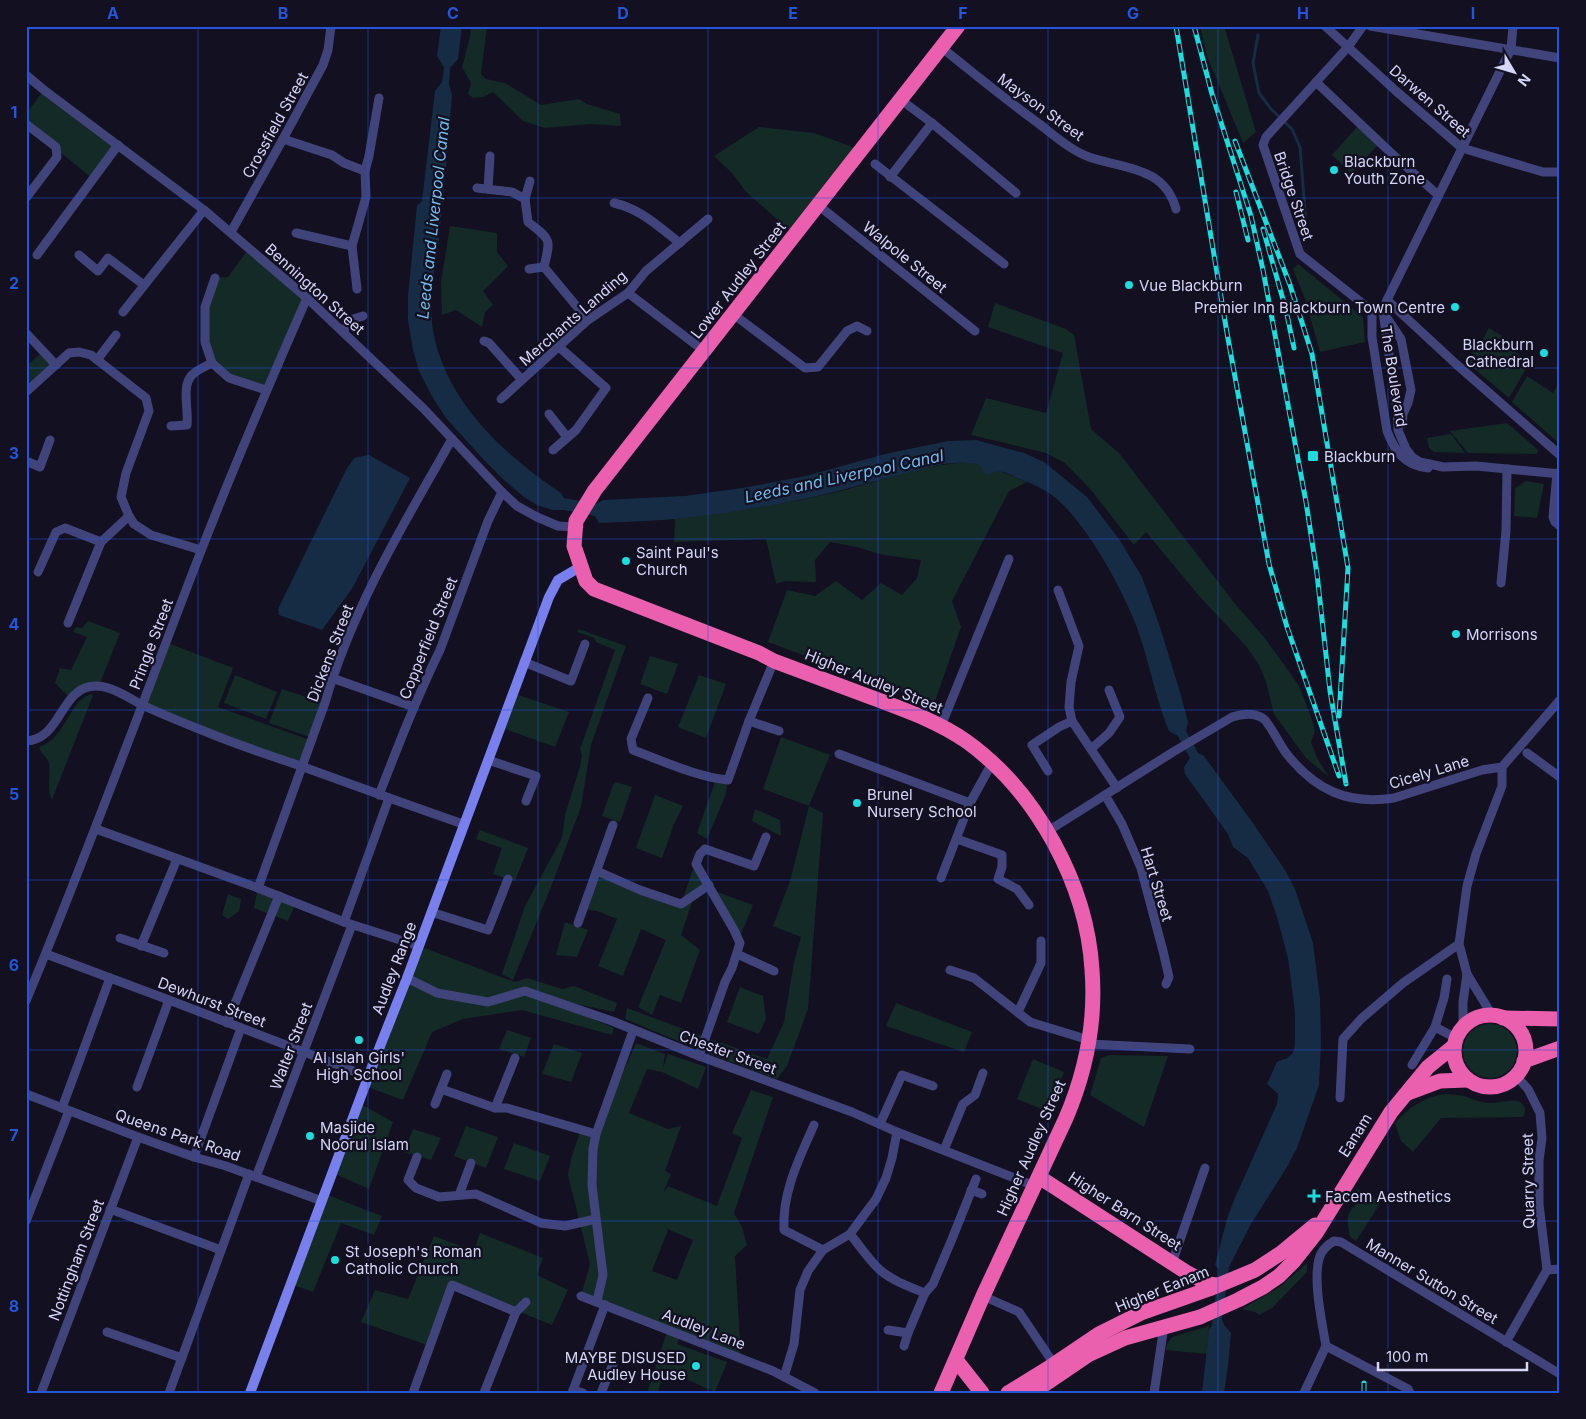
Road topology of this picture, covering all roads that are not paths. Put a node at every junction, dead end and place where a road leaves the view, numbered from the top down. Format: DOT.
graph roads {
  1 [pos="331,26"];
  2 [pos="958,26"];
  3 [pos="1325,26"];
  4 [pos="1363,26"];
  5 [pos="1370,26"];
  6 [pos="1512,26"];
  7 [pos="941,47"];
  8 [pos="1348,47"];
  9 [pos="1511,49"];
  10 [pos="1560,58"];
  11 [pos="26,75"];
  12 [pos="1316,82"];
  13 [pos="379,98"];
  14 [pos="901,100"];
  15 [pos="932,123"];
  16 [pos="26,124"];
  17 [pos="283,139"];
  18 [pos="118,145"];
  19 [pos="1462,148"];
  20 [pos="490,156"];
  21 [pos="874,164"];
  22 [pos="365,171"];
  23 [pos="1559,171"];
  24 [pos="890,177"];
  25 [pos="530,182"];
  26 [pos="477,188"];
  27 [pos="488,189"];
  28 [pos="1016,192"];
  29 [pos="1438,195"];
  30 [pos="27,196"];
  31 [pos="525,199"];
  32 [pos="614,203"];
  33 [pos="818,205"];
  34 [pos="1176,209"];
  35 [pos="204,210"];
  36 [pos="708,219"];
  37 [pos="230,232"];
  38 [pos="296,233"];
  39 [pos="680,243"];
  40 [pos="352,246"];
  41 [pos="37,255"];
  42 [pos="79,255"];
  43 [pos="1004,264"];
  44 [pos="544,267"];
  45 [pos="529,269"];
  46 [pos="215,278"];
  47 [pos="144,285"];
  48 [pos="357,289"];
  49 [pos="628,293"];
  50 [pos="307,298"];
  51 [pos="1387,300"];
  52 [pos="123,312"];
  53 [pos="1372,312"];
  54 [pos="1383,312"];
  55 [pos="734,314"];
  56 [pos="363,316"];
  57 [pos="588,320"];
  58 [pos="867,331"];
  59 [pos="975,331"];
  60 [pos="342,332"];
  61 [pos="26,333"];
  62 [pos="116,335"];
  63 [pos="484,340"];
  64 [pos="559,348"];
  65 [pos="704,352"];
  66 [pos="97,360"];
  67 [pos="212,363"];
  68 [pos="56,365"];
  69 [pos="522,380"];
  70 [pos="266,390"];
  71 [pos="26,392"];
  72 [pos="501,399"];
  73 [pos="549,414"];
  74 [pos="171,426"];
  75 [pos="567,437"];
  76 [pos="1400,437"];
  77 [pos="452,439"];
  78 [pos="50,440"];
  79 [pos="553,450"];
  80 [pos="1560,455"];
  81 [pos="26,461"];
  82 [pos="1443,467"];
  83 [pos="1507,469"];
  84 [pos="1558,473"];
  85 [pos="502,492"];
  86 [pos="129,516"];
  87 [pos="575,524"];
  88 [pos="1560,526"];
  89 [pos="101,542"];
  90 [pos="201,550"];
  91 [pos="1009,559"];
  92 [pos="580,567"];
  93 [pos="38,572"];
  94 [pos="1501,583"];
  95 [pos="1058,590"];
  96 [pos="68,623"];
  97 [pos="585,644"];
  98 [pos="774,660"];
  99 [pos="524,662"];
  100 [pos="332,678"];
  101 [pos="1109,690"];
  102 [pos="648,698"];
  103 [pos="1560,700"];
  104 [pos="143,705"];
  105 [pos="414,706"];
  106 [pos="749,721"];
  107 [pos="1072,721"];
  108 [pos="942,726"];
  109 [pos="779,731"];
  110 [pos="26,741"];
  111 [pos="1091,749"];
  112 [pos="1528,753"];
  113 [pos="839,754"];
  114 [pos="488,760"];
  115 [pos="992,763"];
  116 [pos="302,767"];
  117 [pos="1502,767"];
  118 [pos="1048,771"];
  119 [pos="1560,777"];
  120 [pos="1118,788"];
  121 [pos="379,795"];
  122 [pos="1105,795"];
  123 [pos="389,798"];
  124 [pos="526,801"];
  125 [pos="970,804"];
  126 [pos="463,824"];
  127 [pos="613,825"];
  128 [pos="96,829"];
  129 [pos="1048,832"];
  130 [pos="766,837"];
  131 [pos="957,839"];
  132 [pos="177,858"];
  133 [pos="597,871"];
  134 [pos="941,878"];
  135 [pos="508,879"];
  136 [pos="708,885"];
  137 [pos="258,888"];
  138 [pos="283,898"];
  139 [pos="1029,906"];
  140 [pos="431,912"];
  141 [pos="578,922"];
  142 [pos="348,924"];
  143 [pos="120,938"];
  144 [pos="1041,941"];
  145 [pos="1459,944"];
  146 [pos="141,946"];
  147 [pos="419,946"];
  148 [pos="164,953"];
  149 [pos="46,954"];
  150 [pos="737,954"];
  151 [pos="774,970"];
  152 [pos="950,970"];
  153 [pos="1468,974"];
  154 [pos="110,978"];
  155 [pos="407,978"];
  156 [pos="1447,979"];
  157 [pos="1166,984"];
  158 [pos="169,1000"];
  159 [pos="26,1001"];
  160 [pos="1018,1012"];
  161 [pos="1498,1016"];
  162 [pos="1560,1019"];
  163 [pos="227,1023"];
  164 [pos="1435,1027"];
  165 [pos="240,1028"];
  166 [pos="633,1030"];
  167 [pos="1457,1037"];
  168 [pos="1089,1042"];
  169 [pos="1560,1048"];
  170 [pos="1190,1049"];
  171 [pos="303,1052"];
  172 [pos="699,1056"];
  173 [pos="515,1058"];
  174 [pos="1524,1061"];
  175 [pos="1412,1065"];
  176 [pos="983,1073"];
  177 [pos="447,1074"];
  178 [pos="1516,1076"];
  179 [pos="369,1077"];
  180 [pos="1467,1080"];
  181 [pos="933,1086"];
  182 [pos="137,1087"];
  183 [pos="441,1089"];
  184 [pos="26,1094"];
  185 [pos="1406,1094"];
  186 [pos="1340,1098"];
  187 [pos="435,1104"];
  188 [pos="495,1108"];
  189 [pos="66,1109"];
  190 [pos="880,1124"];
  191 [pos="814,1125"];
  192 [pos="897,1132"];
  193 [pos="596,1134"];
  194 [pos="138,1137"];
  195 [pos="944,1150"];
  196 [pos="194,1157"];
  197 [pos="417,1157"];
  198 [pos="471,1163"];
  199 [pos="1205,1168"];
  200 [pos="252,1176"];
  201 [pos="976,1179"];
  202 [pos="1037,1181"];
  203 [pos="971,1190"];
  204 [pos="982,1194"];
  205 [pos="459,1195"];
  206 [pos="1337,1197"];
  207 [pos="322,1201"];
  208 [pos="110,1209"];
  209 [pos="1327,1214"];
  210 [pos="596,1218"];
  211 [pos="26,1221"];
  212 [pos="850,1234"];
  213 [pos="221,1250"];
  214 [pos="822,1250"];
  215 [pos="1172,1263"];
  216 [pos="1560,1269"];
  217 [pos="1548,1270"];
  218 [pos="1203,1281"];
  219 [pos="925,1293"];
  220 [pos="1192,1294"];
  221 [pos="581,1296"];
  222 [pos="983,1296"];
  223 [pos="526,1302"];
  224 [pos="601,1303"];
  225 [pos="516,1312"];
  226 [pos="1181,1322"];
  227 [pos="1164,1326"];
  228 [pos="888,1330"];
  229 [pos="108,1332"];
  230 [pos="908,1332"];
  231 [pos="1506,1342"];
  232 [pos="904,1346"];
  233 [pos="1326,1346"];
  234 [pos="182,1358"];
  235 [pos="956,1360"];
  236 [pos="613,1364"];
  237 [pos="1057,1369"];
  238 [pos="1560,1374"];
  239 [pos="784,1377"];
  240 [pos="572,1391"];
  241 [pos="41,1393"];
  242 [pos="169,1393"];
  243 [pos="250,1393"];
  244 [pos="413,1393"];
  245 [pos="484,1393"];
  246 [pos="583,1393"];
  247 [pos="602,1393"];
  248 [pos="814,1393"];
  249 [pos="940,1393"];
  250 [pos="982,1393"];
  251 [pos="1008,1393"];
  252 [pos="1032,1393"];
  253 [pos="1154,1393"];
  254 [pos="1304,1393"];
  255 [pos="1410,1393"];
  1 -- 17 [label="street, Crossfield Street"];
  2 -- 7 [label="highway, Lower Audley Street"];
  3 -- 8 [label="street, Darwen Street"];
  4 -- 8 [label="street"];
  5 -- 9 [label="street"];
  6 -- 9 [label="street"];
  7 -- 14 [label="highway, Lower Audley Street"];
  7 -- 34 [label="street, Mayson Street"];
  8 -- 12 [label="street"];
  8 -- 19 [label="street, Darwen Street"];
  9 -- 10 [label="street"];
  9 -- 19 [label="street"];
  11 -- 18 [label="street, Bennington Street"];
  12 -- 29 [label="street"];
  12 -- 53 [label="street, Bridge Street"];
  13 -- 22 [label="street"];
  14 -- 15 [label="street"];
  14 -- 33 [label="highway, Lower Audley Street"];
  15 -- 24 [label="street"];
  15 -- 28 [label="street"];
  16 -- 30 [label="street"];
  17 -- 22 [label="street"];
  17 -- 37 [label="street, Crossfield Street"];
  18 -- 35 [label="street, Bennington Street"];
  18 -- 41 [label="street"];
  19 -- 23 [label="street, Darwen Street"];
  19 -- 29 [label="street"];
  20 -- 27 [label="street"];
  21 -- 24 [label="street"];
  22 -- 40 [label="street"];
  24 -- 43 [label="street"];
  25 -- 31 [label="street"];
  26 -- 27 [label="street"];
  27 -- 31 [label="street"];
  29 -- 51 [label="street"];
  31 -- 44 [label="street"];
  32 -- 39 [label="street"];
  33 -- 55 [label="highway, Lower Audley Street"];
  33 -- 59 [label="street, Walpole Street"];
  35 -- 37 [label="street, Bennington Street"];
  35 -- 47 [label="street"];
  36 -- 39 [label="street, Merchants Landing"];
  37 -- 50 [label="street, Bennington Street"];
  38 -- 40 [label="street"];
  39 -- 49 [label="street, Merchants Landing"];
  40 -- 48 [label="street"];
  42 -- 47 [label="street"];
  44 -- 45 [label="street"];
  44 -- 57 [label="street"];
  46 -- 67 [label="street"];
  47 -- 52 [label="street"];
  49 -- 57 [label="street, Merchants Landing"];
  49 -- 65 [label="street"];
  50 -- 60 [label="street, Bennington Street"];
  50 -- 70 [label="street, Pringle Street"];
  51 -- 54 [label="street"];
  51 -- 80 [label="street"];
  53 -- 82 [label="street, The Boulevard"];
  54 -- 76 [label="street"];
  54 -- 76 [label="street, The Boulevard"];
  55 -- 58 [label="street"];
  55 -- 65 [label="highway, Lower Audley Street"];
  56 -- 60 [label="street"];
  57 -- 64 [label="street, Merchants Landing"];
  60 -- 77 [label="street, Bennington Street"];
  61 -- 68 [label="street"];
  62 -- 66 [label="street"];
  63 -- 69 [label="street"];
  64 -- 69 [label="street, Merchants Landing"];
  64 -- 75 [label="street"];
  65 -- 87 [label="highway, Lower Audley Street"];
  66 -- 68 [label="street"];
  66 -- 86 [label="street"];
  67 -- 70 [label="street"];
  67 -- 74 [label="street"];
  68 -- 71 [label="street"];
  69 -- 72 [label="street, Merchants Landing"];
  70 -- 90 [label="street, Pringle Street"];
  73 -- 75 [label="street"];
  75 -- 79 [label="street"];
  76 -- 82 [label="street"];
  77 -- 85 [label="street, Bennington Street"];
  77 -- 100 [label="street, Dickens Street"];
  78 -- 81 [label="street"];
  82 -- 83 [label="street"];
  83 -- 84 [label="street"];
  83 -- 94 [label="street"];
  84 -- 88 [label="street"];
  85 -- 87 [label="street, Bennington Street"];
  85 -- 105 [label="street, Copperfield Street"];
  86 -- 89 [label="street"];
  86 -- 90 [label="street"];
  87 -- 92 [label="highway"];
  89 -- 93 [label="street"];
  89 -- 96 [label="street"];
  90 -- 104 [label="street, Pringle Street"];
  91 -- 108 [label="street"];
  92 -- 98 [label="highway, Higher Audley Street"];
  92 -- 99 [label="street, Audley Range"];
  95 -- 107 [label="street"];
  97 -- 99 [label="street"];
  98 -- 106 [label="street"];
  98 -- 108 [label="highway, Higher Audley Street"];
  99 -- 114 [label="street, Audley Range"];
  100 -- 105 [label="street"];
  100 -- 116 [label="street, Dickens Street"];
  101 -- 111 [label="street"];
  102 -- 106 [label="street"];
  103 -- 117 [label="street"];
  104 -- 110 [label="street"];
  104 -- 116 [label="street"];
  104 -- 128 [label="street, Pringle Street"];
  105 -- 121 [label="street, Copperfield Street"];
  106 -- 109 [label="street"];
  107 -- 111 [label="street"];
  107 -- 118 [label="street"];
  108 -- 115 [label="highway, Higher Audley Street"];
  111 -- 120 [label="street"];
  112 -- 119 [label="street"];
  113 -- 125 [label="street"];
  114 -- 124 [label="street"];
  114 -- 126 [label="street, Audley Range"];
  115 -- 125 [label="street"];
  115 -- 129 [label="highway, Higher Audley Street"];
  116 -- 121 [label="street"];
  116 -- 137 [label="street, Dickens Street"];
  117 -- 120 [label="street, Cicely Lane"];
  117 -- 145 [label="street"];
  120 -- 122 [label="street"];
  121 -- 123 [label="street"];
  122 -- 129 [label="street"];
  122 -- 157 [label="street, Hart Street"];
  123 -- 126 [label="street"];
  123 -- 142 [label="street, Walter Street"];
  125 -- 131 [label="street"];
  126 -- 140 [label="street, Audley Range"];
  127 -- 133 [label="street"];
  128 -- 132 [label="street"];
  128 -- 149 [label="street, Pringle Street"];
  129 -- 168 [label="highway, Higher Audley Street"];
  130 -- 136 [label="street"];
  131 -- 134 [label="street"];
  131 -- 139 [label="street"];
  132 -- 137 [label="street"];
  132 -- 146 [label="street"];
  133 -- 136 [label="street"];
  133 -- 141 [label="street"];
  135 -- 140 [label="street"];
  136 -- 150 [label="street"];
  137 -- 138 [label="street"];
  138 -- 142 [label="street"];
  138 -- 163 [label="street"];
  140 -- 147 [label="street, Audley Range"];
  142 -- 147 [label="street"];
  142 -- 171 [label="street, Walter Street"];
  143 -- 146 [label="street"];
  144 -- 160 [label="street"];
  145 -- 153 [label="street"];
  145 -- 186 [label="street"];
  146 -- 148 [label="street"];
  147 -- 155 [label="street, Audley Range"];
  149 -- 154 [label="street, Dewhurst Street"];
  149 -- 159 [label="street, Pringle Street"];
  150 -- 151 [label="street"];
  150 -- 172 [label="street"];
  152 -- 160 [label="street"];
  153 -- 161 [label="street"];
  153 -- 167 [label="street"];
  154 -- 158 [label="street, Dewhurst Street"];
  154 -- 189 [label="street"];
  155 -- 166 [label="street, Chester Street"];
  155 -- 179 [label="street, Audley Range"];
  156 -- 164 [label="street"];
  158 -- 163 [label="street, Dewhurst Street"];
  158 -- 182 [label="street"];
  160 -- 168 [label="street"];
  161 -- 162 [label="highway"];
  161 -- 167 [label="highway"];
  161 -- 174 [label="highway"];
  163 -- 165 [label="street, Dewhurst Street"];
  164 -- 167 [label="street"];
  164 -- 175 [label="street"];
  165 -- 171 [label="street, Dewhurst Street"];
  165 -- 196 [label="street"];
  166 -- 172 [label="street, Chester Street"];
  166 -- 193 [label="street"];
  167 -- 180 [label="highway"];
  167 -- 185 [label="highway, Eanam"];
  168 -- 170 [label="street"];
  168 -- 202 [label="highway, Higher Audley Street"];
  169 -- 174 [label="highway"];
  171 -- 179 [label="street, Dewhurst Street"];
  171 -- 200 [label="street, Walter Street"];
  172 -- 190 [label="street, Chester Street"];
  173 -- 188 [label="street"];
  174 -- 178 [label="highway"];
  176 -- 195 [label="street"];
  177 -- 183 [label="street"];
  178 -- 180 [label="highway"];
  178 -- 217 [label="street, Quarry Street"];
  179 -- 207 [label="street, Audley Range"];
  180 -- 185 [label="highway, Eanam"];
  181 -- 190 [label="street"];
  183 -- 187 [label="street"];
  183 -- 188 [label="street"];
  184 -- 189 [label="street, Queens Park Road"];
  185 -- 206 [label="highway, Eanam"];
  188 -- 193 [label="street"];
  189 -- 194 [label="street, Queens Park Road"];
  189 -- 211 [label="street"];
  190 -- 192 [label="street, Chester Street"];
  191 -- 214 [label="street"];
  192 -- 195 [label="street, Chester Street"];
  192 -- 212 [label="street"];
  193 -- 210 [label="street"];
  194 -- 196 [label="street, Queens Park Road"];
  194 -- 208 [label="street, Nottingham Street"];
  195 -- 202 [label="street, Chester Street"];
  196 -- 200 [label="street, Queens Park Road"];
  197 -- 205 [label="street"];
  198 -- 205 [label="street"];
  199 -- 215 [label="street"];
  200 -- 207 [label="street, Queens Park Road"];
  200 -- 213 [label="street, Walter Street"];
  201 -- 203 [label="street"];
  202 -- 215 [label="highway, Higher Barn Street"];
  202 -- 222 [label="highway, Higher Audley Street"];
  203 -- 204 [label="street"];
  203 -- 219 [label="street"];
  205 -- 210 [label="street"];
  206 -- 209 [label="highway, Higher Eanam"];
  207 -- 243 [label="street, Audley Range"];
  208 -- 213 [label="street"];
  208 -- 241 [label="street, Nottingham Street"];
  209 -- 218 [label="highway, Higher Eanam"];
  209 -- 226 [label="highway, Higher Eanam"];
  210 -- 224 [label="street"];
  212 -- 214 [label="street"];
  212 -- 219 [label="street"];
  213 -- 234 [label="street, Walter Street"];
  214 -- 239 [label="street"];
  215 -- 218 [label="highway, Higher Barn Street"];
  216 -- 217 [label="street"];
  217 -- 231 [label="street"];
  218 -- 220 [label="highway, Higher Eanam"];
  218 -- 220 [label="highway"];
  219 -- 230 [label="street"];
  220 -- 226 [label="highway"];
  220 -- 237 [label="highway, Higher Eanam"];
  221 -- 224 [label="street, Audley Lane"];
  222 -- 235 [label="highway, Higher Audley Street"];
  222 -- 237 [label="street"];
  223 -- 225 [label="street"];
  224 -- 239 [label="street, Audley Lane"];
  224 -- 240 [label="street"];
  225 -- 244 [label="street"];
  225 -- 245 [label="street"];
  226 -- 227 [label="highway, Higher Eanam"];
  227 -- 237 [label="highway, Higher Eanam"];
  227 -- 253 [label="street"];
  228 -- 230 [label="street"];
  229 -- 234 [label="street"];
  230 -- 232 [label="street"];
  231 -- 233 [label="street, Manner Sutton Street"];
  231 -- 238 [label="street, Manner Sutton Street"];
  233 -- 254 [label="street"];
  233 -- 255 [label="street"];
  234 -- 242 [label="street, Walter Street"];
  235 -- 249 [label="highway, Higher Audley Street"];
  235 -- 250 [label="highway"];
  236 -- 247 [label="street"];
  237 -- 251 [label="highway, Higher Eanam"];
  237 -- 252 [label="highway, Higher Eanam"];
  239 -- 248 [label="street, Audley Lane"];
  240 -- 246 [label="street"];
}
